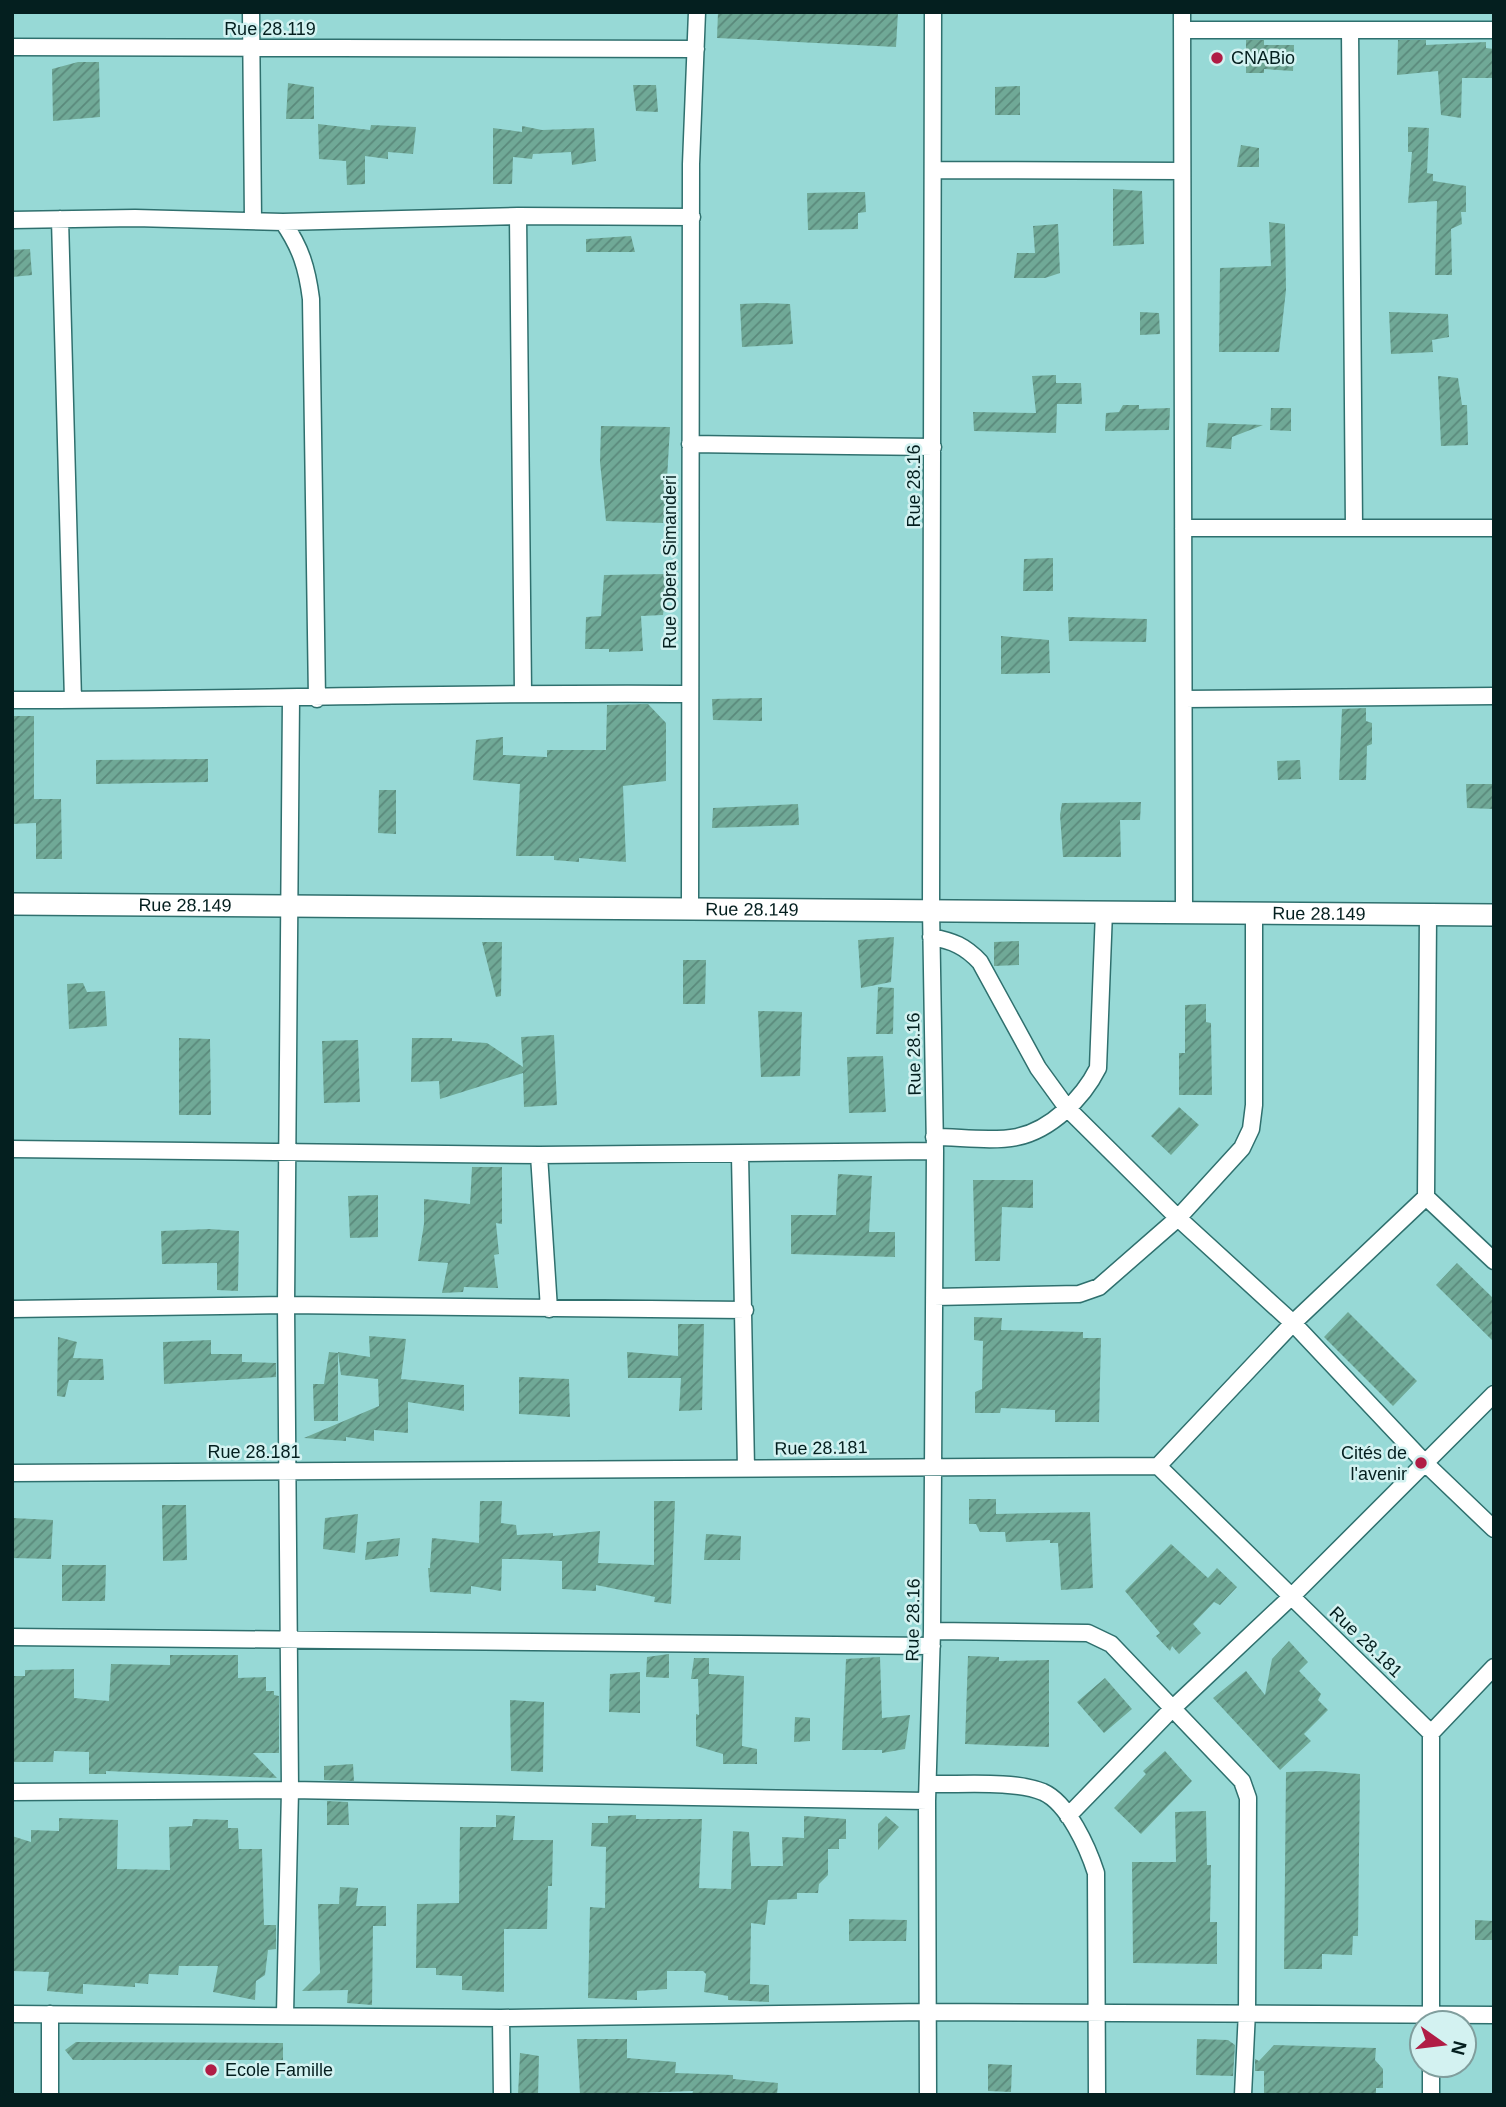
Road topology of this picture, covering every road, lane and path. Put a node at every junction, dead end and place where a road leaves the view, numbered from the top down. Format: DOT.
graph roads {
  1 [pos="251,12"];
  2 [pos="698,12"];
  3 [pos="933,12"];
  4 [pos="1182,12"];
  5 [pos="1182,30"];
  6 [pos="1350,30"];
  7 [pos="1494,30"];
  8 [pos="12,47"];
  9 [pos="251,49"];
  10 [pos="695,49"];
  11 [pos="934,170"];
  12 [pos="1182,171"];
  13 [pos="518,216"];
  14 [pos="692,217"];
  15 [pos="12,219"];
  16 [pos="60,219"];
  17 [pos="253,222"];
  18 [pos="283,222"];
  19 [pos="690,444"];
  20 [pos="933,447"];
  21 [pos="1183,528"];
  22 [pos="1354,528"];
  23 [pos="1494,528"];
  24 [pos="523,693"];
  25 [pos="688,694"];
  26 [pos="1494,696"];
  27 [pos="291,698"];
  28 [pos="317,699"];
  29 [pos="1184,699"];
  30 [pos="12,700"];
  31 [pos="73,700"];
  32 [pos="12,904"];
  33 [pos="291,908"];
  34 [pos="690,908"];
  35 [pos="931,909"];
  36 [pos="1104,911"];
  37 [pos="1184,911"];
  38 [pos="1254,913"];
  39 [pos="1428,915"];
  40 [pos="1494,915"];
  41 [pos="932,937"];
  42 [pos="1067,1108"];
  43 [pos="935,1144"];
  44 [pos="12,1149"];
  45 [pos="289,1150"];
  46 [pos="539,1155"];
  47 [pos="740,1155"];
  48 [pos="1426,1197"];
  49 [pos="1178,1219"];
  50 [pos="1494,1261"];
  51 [pos="934,1297"];
  52 [pos="286,1305"];
  53 [pos="12,1309"];
  54 [pos="549,1309"];
  55 [pos="745,1310"];
  56 [pos="1293,1323"];
  57 [pos="1494,1394"];
  58 [pos="1424,1462"];
  59 [pos="1158,1465"];
  60 [pos="933,1466"];
  61 [pos="746,1468"];
  62 [pos="286,1472"];
  63 [pos="12,1474"];
  64 [pos="1494,1529"];
  65 [pos="1292,1597"];
  66 [pos="12,1637"];
  67 [pos="932,1638"];
  68 [pos="290,1640"];
  69 [pos="1494,1667"];
  70 [pos="1173,1708"];
  71 [pos="1431,1732"];
  72 [pos="928,1784"];
  73 [pos="290,1790"];
  74 [pos="12,1792"];
  75 [pos="927,1801"];
  76 [pos="1068,1816"];
  77 [pos="1431,2009"];
  78 [pos="1096,2011"];
  79 [pos="1247,2011"];
  80 [pos="927,2012"];
  81 [pos="12,2014"];
  82 [pos="50,2014"];
  83 [pos="285,2014"];
  84 [pos="501,2018"];
  85 [pos="1408,2018"];
  86 [pos="50,2095"];
  87 [pos="502,2095"];
  88 [pos="928,2095"];
  89 [pos="1097,2095"];
  90 [pos="1243,2095"];
  1 -- 9 [label="street"];
  2 -- 10 [label="street"];
  3 -- 11 [label="street, Rue 28.16"];
  4 -- 5 [label="street"];
  5 -- 6 [label="street"];
  5 -- 12 [label="street"];
  6 -- 7 [label="street"];
  6 -- 22 [label="street"];
  8 -- 9 [label="street, Rue 28.119"];
  9 -- 10 [label="street, Rue 28.119"];
  9 -- 17 [label="street"];
  10 -- 14 [label="street"];
  11 -- 12 [label="street"];
  11 -- 20 [label="street, Rue 28.16"];
  12 -- 21 [label="street"];
  13 -- 14 [label="street"];
  13 -- 18 [label="street"];
  13 -- 24 [label="street"];
  14 -- 19 [label="street, Rue Obera Simanderi"];
  15 -- 16 [label="street"];
  16 -- 17 [label="street"];
  16 -- 31 [label="street"];
  17 -- 18 [label="street"];
  18 -- 28 [label="street"];
  19 -- 20 [label="street"];
  19 -- 25 [label="street, Rue Obera Simanderi"];
  20 -- 35 [label="street, Rue 28.16"];
  21 -- 22 [label="street"];
  21 -- 29 [label="street"];
  22 -- 23 [label="street"];
  24 -- 25 [label="street"];
  24 -- 28 [label="street"];
  25 -- 34 [label="street, Rue Obera Simanderi"];
  26 -- 29 [label="street"];
  27 -- 28 [label="street"];
  27 -- 31 [label="street"];
  27 -- 33 [label="street"];
  29 -- 37 [label="street"];
  30 -- 31 [label="street"];
  32 -- 33 [label="street, Rue 28.149"];
  33 -- 34 [label="street, Rue 28.149"];
  33 -- 45 [label="street"];
  34 -- 35 [label="street, Rue 28.149"];
  35 -- 36 [label="street, Rue 28.149"];
  35 -- 41 [label="street, Rue 28.16"];
  36 -- 37 [label="street, Rue 28.149"];
  36 -- 42 [label="street"];
  37 -- 38 [label="street, Rue 28.149"];
  38 -- 39 [label="street, Rue 28.149"];
  38 -- 49 [label="street"];
  39 -- 40 [label="street, Rue 28.149"];
  39 -- 48 [label="street"];
  41 -- 42 [label="street"];
  41 -- 43 [label="street, Rue 28.16"];
  42 -- 43 [label="street"];
  42 -- 49 [label="street"];
  43 -- 47 [label="street"];
  43 -- 51 [label="street, Rue 28.16"];
  44 -- 45 [label="street"];
  45 -- 46 [label="street"];
  45 -- 52 [label="street"];
  46 -- 47 [label="street"];
  46 -- 54 [label="street"];
  47 -- 55 [label="street"];
  48 -- 50 [label="street"];
  48 -- 56 [label="street"];
  49 -- 51 [label="street"];
  49 -- 56 [label="street"];
  51 -- 60 [label="street, Rue 28.16"];
  52 -- 53 [label="street"];
  52 -- 54 [label="street"];
  52 -- 62 [label="street"];
  54 -- 55 [label="street"];
  55 -- 61 [label="street"];
  56 -- 58 [label="street"];
  56 -- 59 [label="street"];
  57 -- 58 [label="street"];
  58 -- 64 [label="street"];
  58 -- 65 [label="street"];
  59 -- 60 [label="street, Rue 28.181"];
  59 -- 65 [label="street, Rue 28.181"];
  60 -- 61 [label="street, Rue 28.181"];
  60 -- 67 [label="street, Rue 28.16"];
  61 -- 62 [label="street, Rue 28.181"];
  62 -- 63 [label="street, Rue 28.181"];
  62 -- 68 [label="street"];
  65 -- 70 [label="street"];
  65 -- 71 [label="street, Rue 28.181"];
  66 -- 68 [label="street"];
  67 -- 68 [label="street"];
  67 -- 70 [label="street"];
  67 -- 72 [label="street, Rue 28.16"];
  68 -- 73 [label="street"];
  69 -- 71 [label="street"];
  70 -- 76 [label="street"];
  70 -- 79 [label="street"];
  71 -- 77 [label="street"];
  72 -- 75 [label="street, Rue 28.16"];
  72 -- 76 [label="street"];
  73 -- 74 [label="street"];
  73 -- 75 [label="street"];
  73 -- 83 [label="street"];
  75 -- 80 [label="street, Rue 28.16"];
  76 -- 78 [label="street"];
  78 -- 79 [label="street"];
  78 -- 80 [label="street"];
  78 -- 89 [label="street"];
  79 -- 85 [label="street"];
  79 -- 90 [label="street"];
  80 -- 84 [label="street"];
  80 -- 88 [label="street, Rue 28.16"];
  81 -- 82 [label="street"];
  82 -- 83 [label="street"];
  82 -- 86 [label="street"];
  83 -- 84 [label="street"];
  84 -- 87 [label="street"];
}
